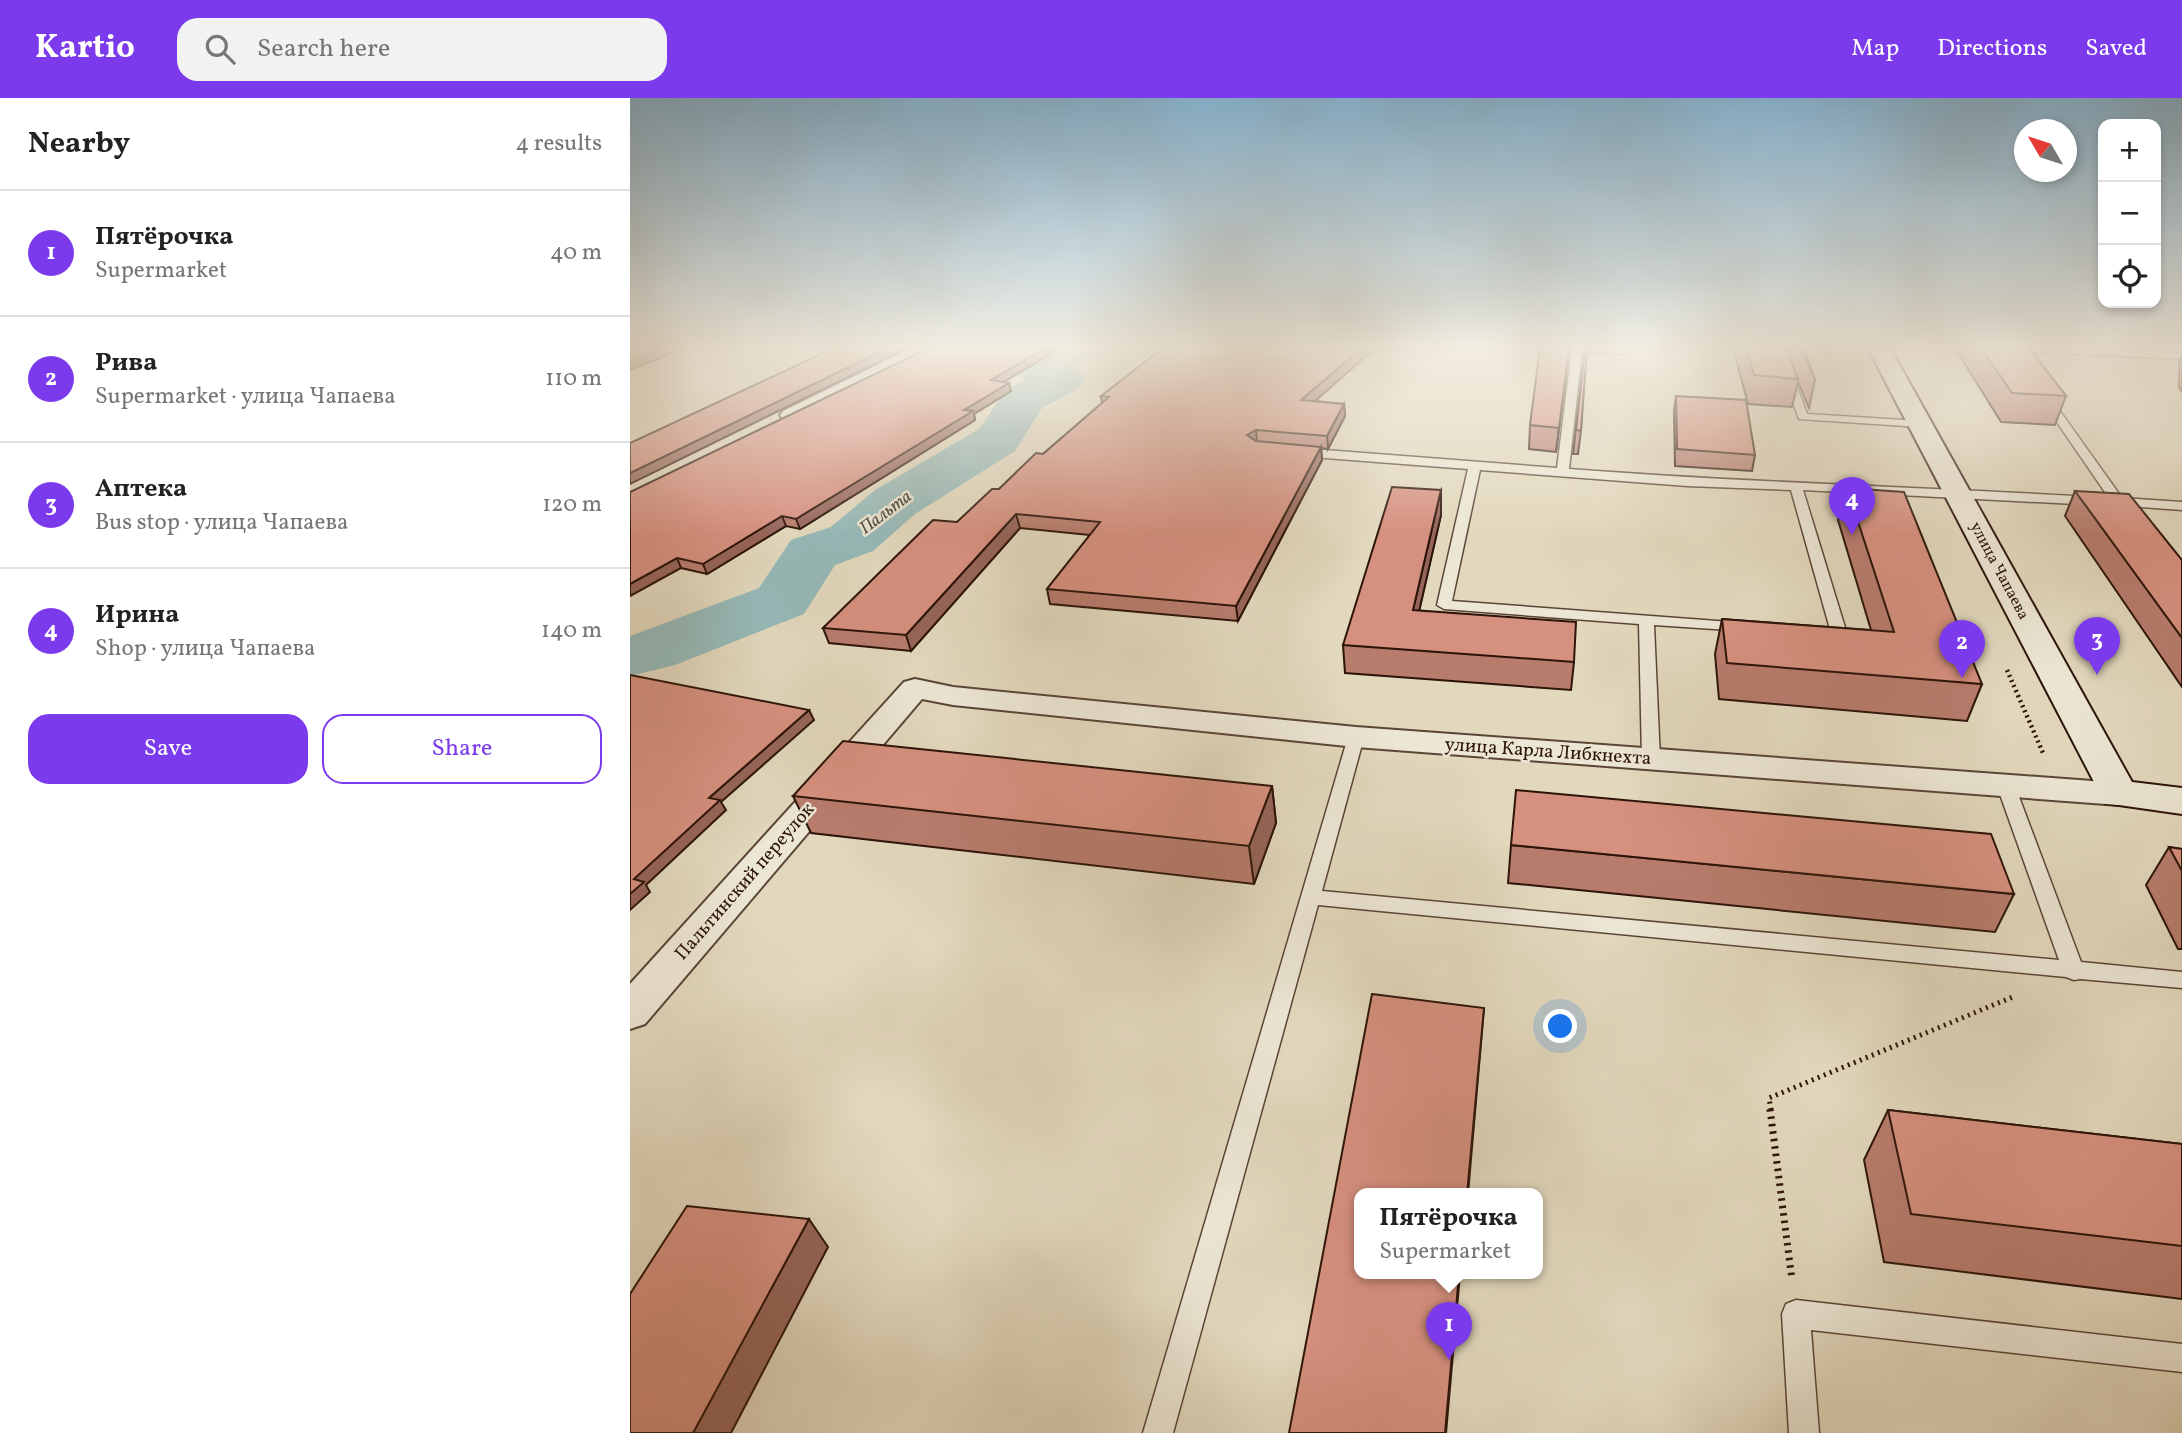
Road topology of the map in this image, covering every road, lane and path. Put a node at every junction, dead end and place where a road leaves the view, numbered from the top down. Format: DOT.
graph roads {
  1 [pos="801,410"];
  2 [pos="1569,410"];
  3 [pos="1801,410"];
  4 [pos="1913,410"];
  5 [pos="2054,410"];
  6 [pos="1920,424"];
  7 [pos="766,428"];
  8 [pos="1285,451"];
  9 [pos="1475,466"];
  10 [pos="1563,472"];
  11 [pos="1796,486"];
  12 [pos="1956,492"];
  13 [pos="2117,503"];
  14 [pos="2182,506"];
  15 [pos="2133,523"];
  16 [pos="1646,620"];
  17 [pos="1756,628"];
  18 [pos="1812,632"];
  19 [pos="915,688"];
  20 [pos="1356,737"];
  21 [pos="1651,760"];
  22 [pos="2006,786"];
  23 [pos="2119,794"];
  24 [pos="2182,801"];
  25 [pos="1311,897"];
  26 [pos="2074,972"];
  27 [pos="2182,980"];
  28 [pos="630,1012"];
  29 [pos="1796,1314"];
  30 [pos="2182,1358"];
  31 [pos="1158,1433"];
  32 [pos="1804,1433"];
  1 -- 7 [label="street"];
  2 -- 10 [label="lane"];
  3 -- 6 [label="lane"];
  4 -- 6 [label="street, улица Чапаева"];
  5 -- 13 [label="lane"];
  6 -- 12 [label="street, улица Чапаева"];
  8 -- 9 [label="lane"];
  9 -- 10 [label="lane"];
  9 -- 16 [label="lane"];
  10 -- 11 [label="lane"];
  11 -- 12 [label="lane"];
  11 -- 18 [label="lane"];
  12 -- 13 [label="lane"];
  12 -- 23 [label="street, улица Чапаева"];
  13 -- 14 [label="lane"];
  13 -- 15 [label="lane"];
  16 -- 17 [label="lane"];
  16 -- 21 [label="lane"];
  19 -- 20 [label="street, улица Карла Либкнехта"];
  19 -- 28 [label="street, Пальтинский переулок"];
  20 -- 21 [label="street, улица Карла Либкнехта"];
  20 -- 25 [label="lane"];
  21 -- 22 [label="street, улица Карла Либкнехта"];
  22 -- 23 [label="street, улица Карла Либкнехта"];
  22 -- 26 [label="lane"];
  23 -- 24 [label="street, улица Карла Либкнехта"];
  25 -- 26 [label="lane"];
  25 -- 31 [label="lane"];
  26 -- 27 [label="lane"];
  26 -- 29 [label="path"];
  29 -- 30 [label="lane"];
  29 -- 32 [label="lane"];
}
